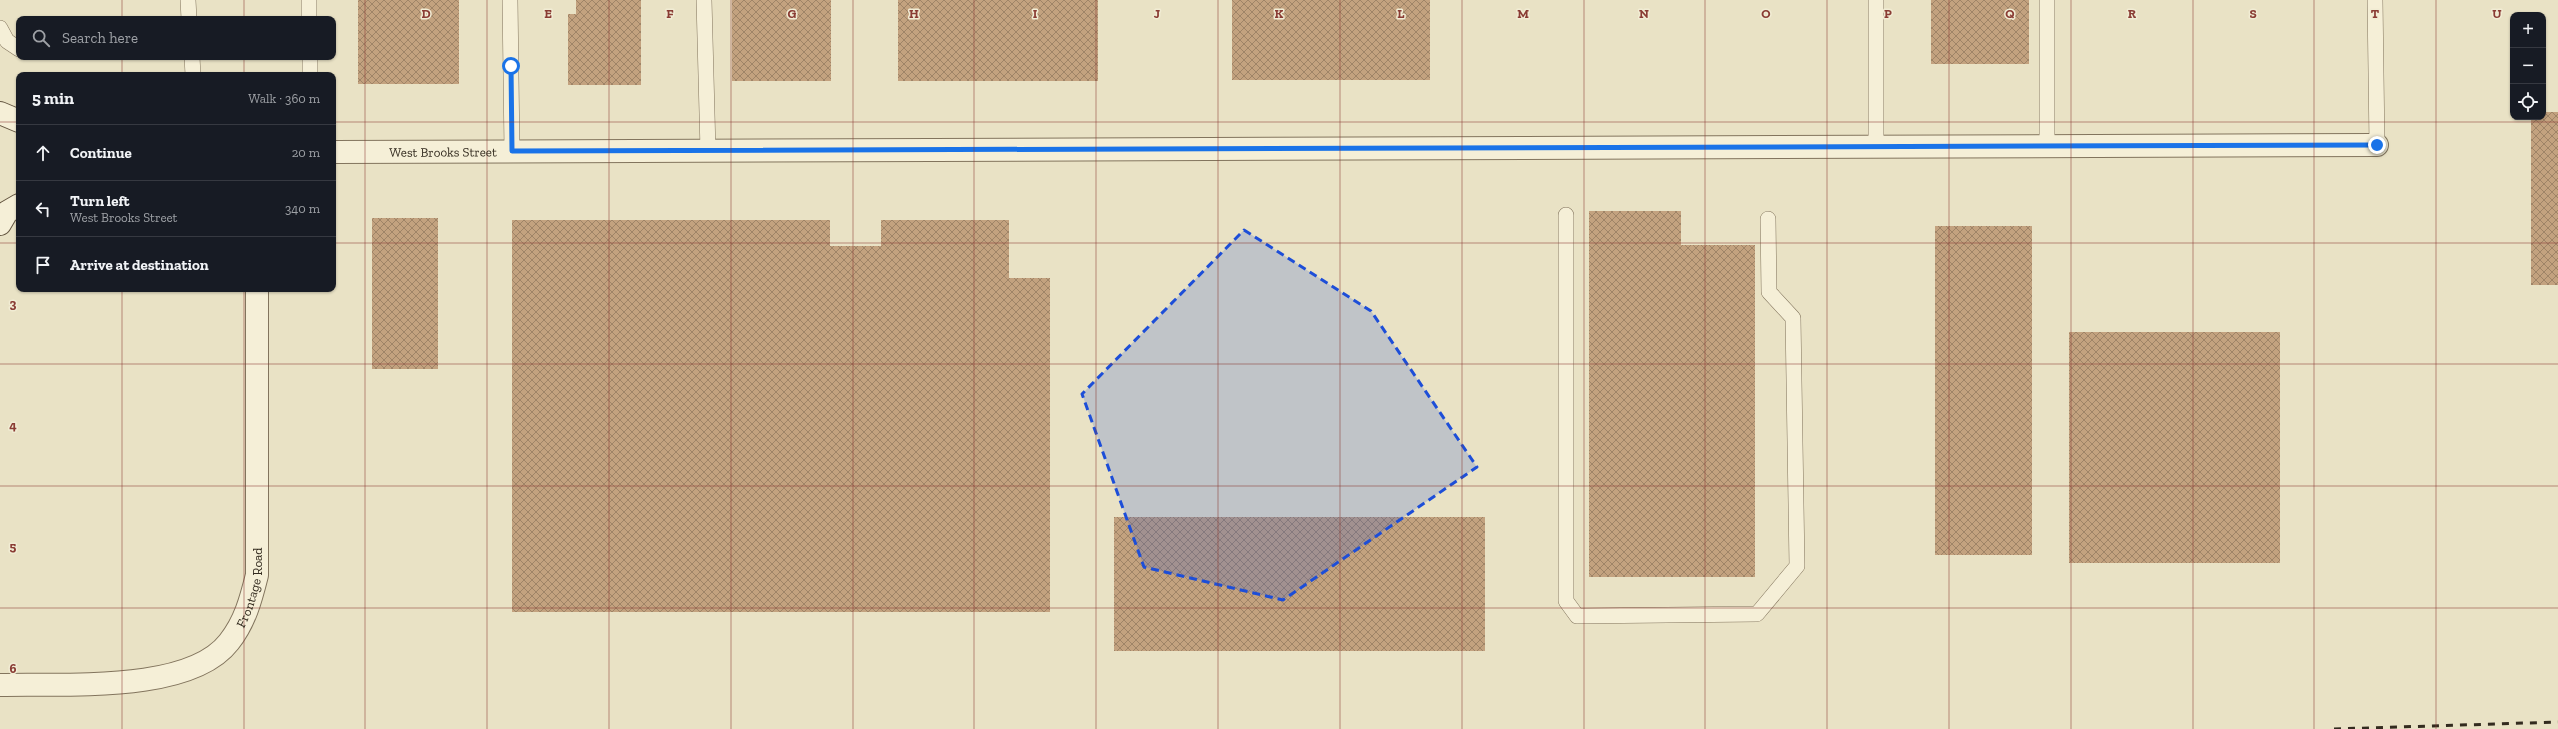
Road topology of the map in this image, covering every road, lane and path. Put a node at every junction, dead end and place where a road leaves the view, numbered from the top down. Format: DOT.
graph roads {
  1 [pos="188,0"];
  2 [pos="309,0"];
  3 [pos="510,0"];
  4 [pos="704,0"];
  5 [pos="1876,0"];
  6 [pos="2047,0"];
  7 [pos="2375,0"];
  8 [pos="189,16"];
  9 [pos="309,16"];
  10 [pos="0,28"];
  11 [pos="16,47"];
  12 [pos="192,60"];
  13 [pos="310,60"];
  14 [pos="193,72"];
  15 [pos="310,72"];
  16 [pos="0,113"];
  17 [pos="16,120"];
  18 [pos="2377,145"];
  19 [pos="2046,146"];
  20 [pos="1876,147"];
  21 [pos="708,150"];
  22 [pos="512,151"];
  23 [pos="336,152"];
  24 [pos="16,207"];
  25 [pos="1566,215"];
  26 [pos="1768,219"];
  27 [pos="0,224"];
  28 [pos="257,292"];
  29 [pos="0,684"];
  1 -- 8 [label="lane"];
  2 -- 9 [label="lane"];
  3 -- 22 [label="lane"];
  4 -- 21 [label="lane"];
  5 -- 20 [label="lane"];
  6 -- 19 [label="lane"];
  7 -- 18 [label="lane"];
  10 -- 11 [label="lane"];
  12 -- 14 [label="lane"];
  13 -- 15 [label="lane"];
  16 -- 17 [label="street"];
  18 -- 19 [label="street, West Brooks Street"];
  19 -- 20 [label="street, West Brooks Street"];
  20 -- 21 [label="street, West Brooks Street"];
  21 -- 22 [label="street, West Brooks Street"];
  22 -- 23 [label="street, West Brooks Street"];
  24 -- 27 [label="street"];
  25 -- 26 [label="lane"];
  28 -- 29 [label="street, Frontage Road"];
}
